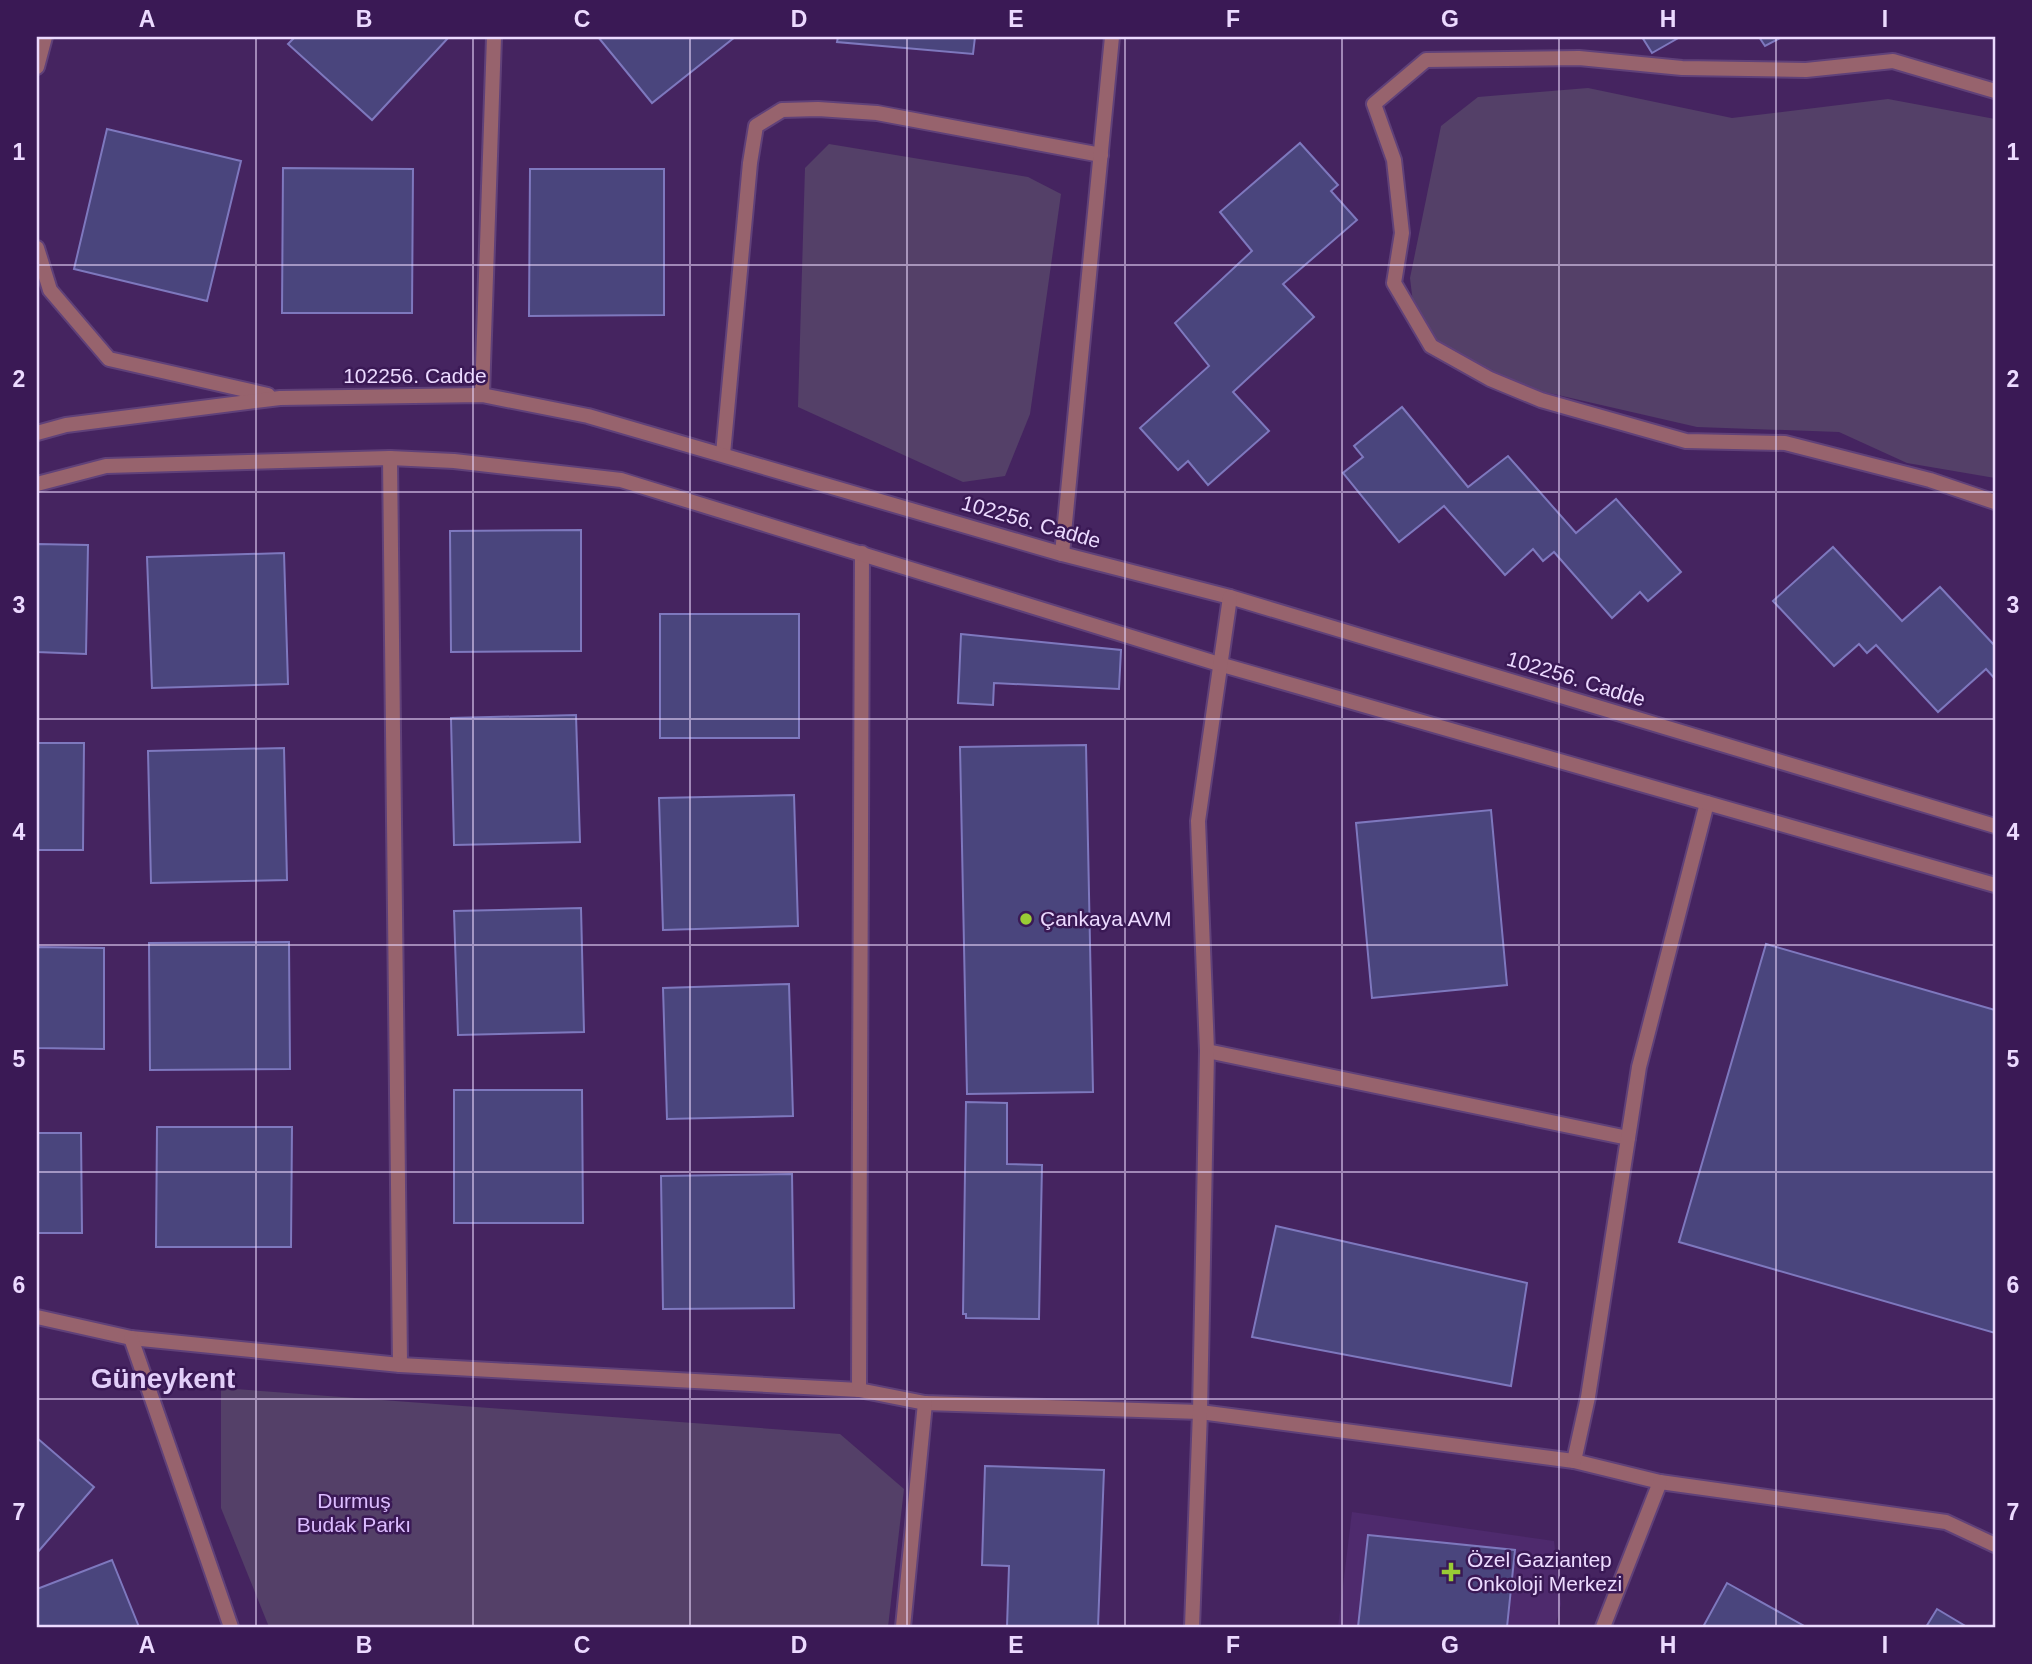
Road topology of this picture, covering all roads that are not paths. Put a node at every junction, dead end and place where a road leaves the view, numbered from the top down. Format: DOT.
graph roads {
  1 [pos="44,37"];
  2 [pos="494,37"];
  3 [pos="1112,37"];
  4 [pos="37,62"];
  5 [pos="1995,91"];
  6 [pos="1101,155"];
  7 [pos="37,248"];
  8 [pos="482,395"];
  9 [pos="280,398"];
  10 [pos="37,433"];
  11 [pos="723,454"];
  12 [pos="390,458"];
  13 [pos="37,484"];
  14 [pos="1995,502"];
  15 [pos="862,553"];
  16 [pos="1062,554"];
  17 [pos="1230,597"];
  18 [pos="1219,664"];
  19 [pos="1707,803"];
  20 [pos="1995,826"];
  21 [pos="1995,885"];
  22 [pos="1207,1051"];
  23 [pos="1628,1138"];
  24 [pos="37,1317"];
  25 [pos="131,1338"];
  26 [pos="400,1365"];
  27 [pos="859,1391"];
  28 [pos="925,1402"];
  29 [pos="1200,1412"];
  30 [pos="1574,1461"];
  31 [pos="1660,1482"];
  32 [pos="1995,1545"];
  33 [pos="231,1627"];
  34 [pos="903,1627"];
  35 [pos="1192,1627"];
  36 [pos="1603,1627"];
  1 -- 4 [label="street"];
  2 -- 8 [label="street"];
  3 -- 6 [label="street"];
  5 -- 14 [label="street"];
  6 -- 11 [label="street"];
  6 -- 16 [label="street"];
  7 -- 9 [label="street"];
  8 -- 9 [label="street, 102256. Cadde"];
  8 -- 11 [label="street, 102256. Cadde"];
  9 -- 10 [label="street, 102256. Cadde"];
  11 -- 16 [label="street, 102256. Cadde"];
  12 -- 13 [label="street"];
  12 -- 15 [label="street"];
  12 -- 26 [label="street"];
  15 -- 18 [label="street"];
  15 -- 27 [label="street"];
  16 -- 17 [label="street, 102256. Cadde"];
  17 -- 18 [label="street"];
  17 -- 20 [label="street, 102256. Cadde"];
  18 -- 19 [label="street"];
  18 -- 22 [label="street"];
  19 -- 21 [label="street"];
  19 -- 23 [label="street"];
  22 -- 23 [label="street"];
  22 -- 29 [label="street"];
  23 -- 30 [label="street"];
  24 -- 25 [label="street"];
  25 -- 26 [label="street"];
  25 -- 33 [label="street"];
  26 -- 27 [label="street"];
  27 -- 28 [label="street"];
  28 -- 29 [label="street"];
  28 -- 34 [label="street"];
  29 -- 30 [label="street"];
  29 -- 35 [label="street"];
  30 -- 31 [label="street"];
  31 -- 32 [label="street"];
  31 -- 36 [label="street"];
}
